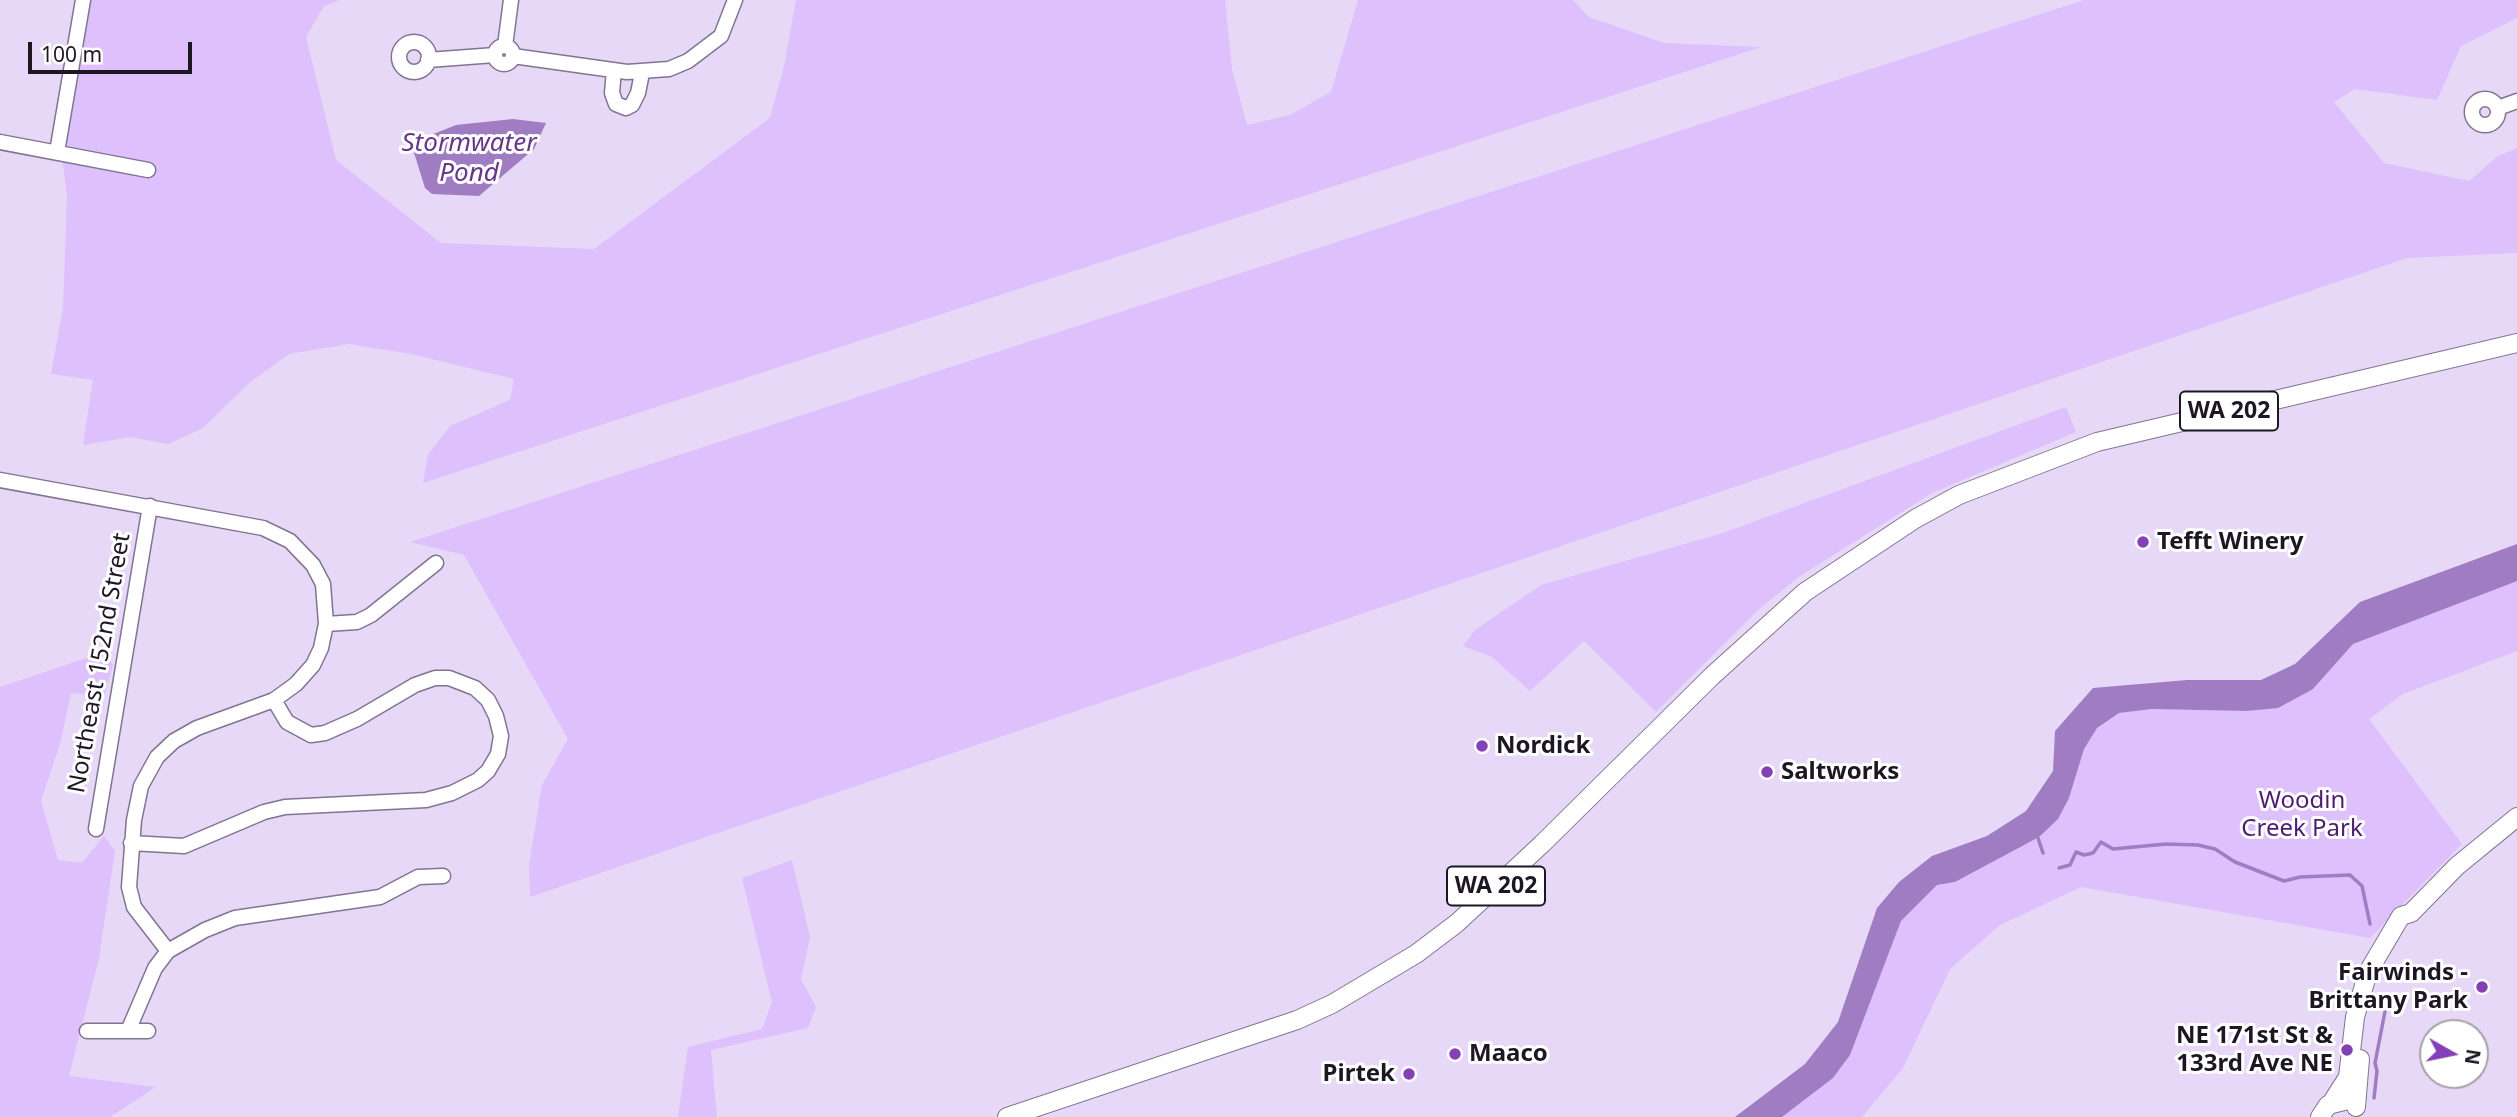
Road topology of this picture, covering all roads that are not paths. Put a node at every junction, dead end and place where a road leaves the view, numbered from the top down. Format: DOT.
graph roads {
  1 [pos="83,0"];
  2 [pos="511,0"];
  3 [pos="735,0"];
  4 [pos="504,52"];
  5 [pos="428,60"];
  6 [pos="614,70"];
  7 [pos="642,73"];
  8 [pos="2517,101"];
  9 [pos="2498,108"];
  10 [pos="0,142"];
  11 [pos="57,152"];
  12 [pos="148,170"];
  13 [pos="2517,343"];
  14 [pos="0,480"];
  15 [pos="150,506"];
  16 [pos="436,563"];
  17 [pos="326,624"];
  18 [pos="274,701"];
  19 [pos="2517,817"];
  20 [pos="96,829"];
  21 [pos="131,843"];
  22 [pos="443,876"];
  23 [pos="2412,913"];
  24 [pos="168,951"];
  25 [pos="87,1031"];
  26 [pos="128,1031"];
  27 [pos="148,1031"];
  28 [pos="2332,1102"];
  29 [pos="2361,1114"];
  30 [pos="1007,1117"];
  31 [pos="2320,1117"];
  1 -- 11 [label="street"];
  2 -- 4 [label="street"];
  3 -- 7 [label="street"];
  4 -- 5 [label="street"];
  4 -- 6 [label="street"];
  6 -- 7 [label="street"];
  6 -- 7 [label="street"];
  8 -- 9 [label="street"];
  10 -- 11 [label="street"];
  11 -- 12 [label="street"];
  13 -- 30 [label="main road, WA 202"];
  14 -- 15 [label="street"];
  15 -- 17 [label="street"];
  15 -- 20 [label="street, Northeast 152nd Street"];
  16 -- 17 [label="street"];
  17 -- 18 [label="street"];
  18 -- 21 [label="street"];
  18 -- 21 [label="street"];
  19 -- 23 [label="main road"];
  21 -- 24 [label="street"];
  22 -- 24 [label="street"];
  23 -- 28 [label="main road"];
  23 -- 29 [label="main road"];
  24 -- 26 [label="street"];
  25 -- 26 [label="street"];
  26 -- 27 [label="street"];
  28 -- 29 [label="main road"];
  28 -- 31 [label="main road"];
}
